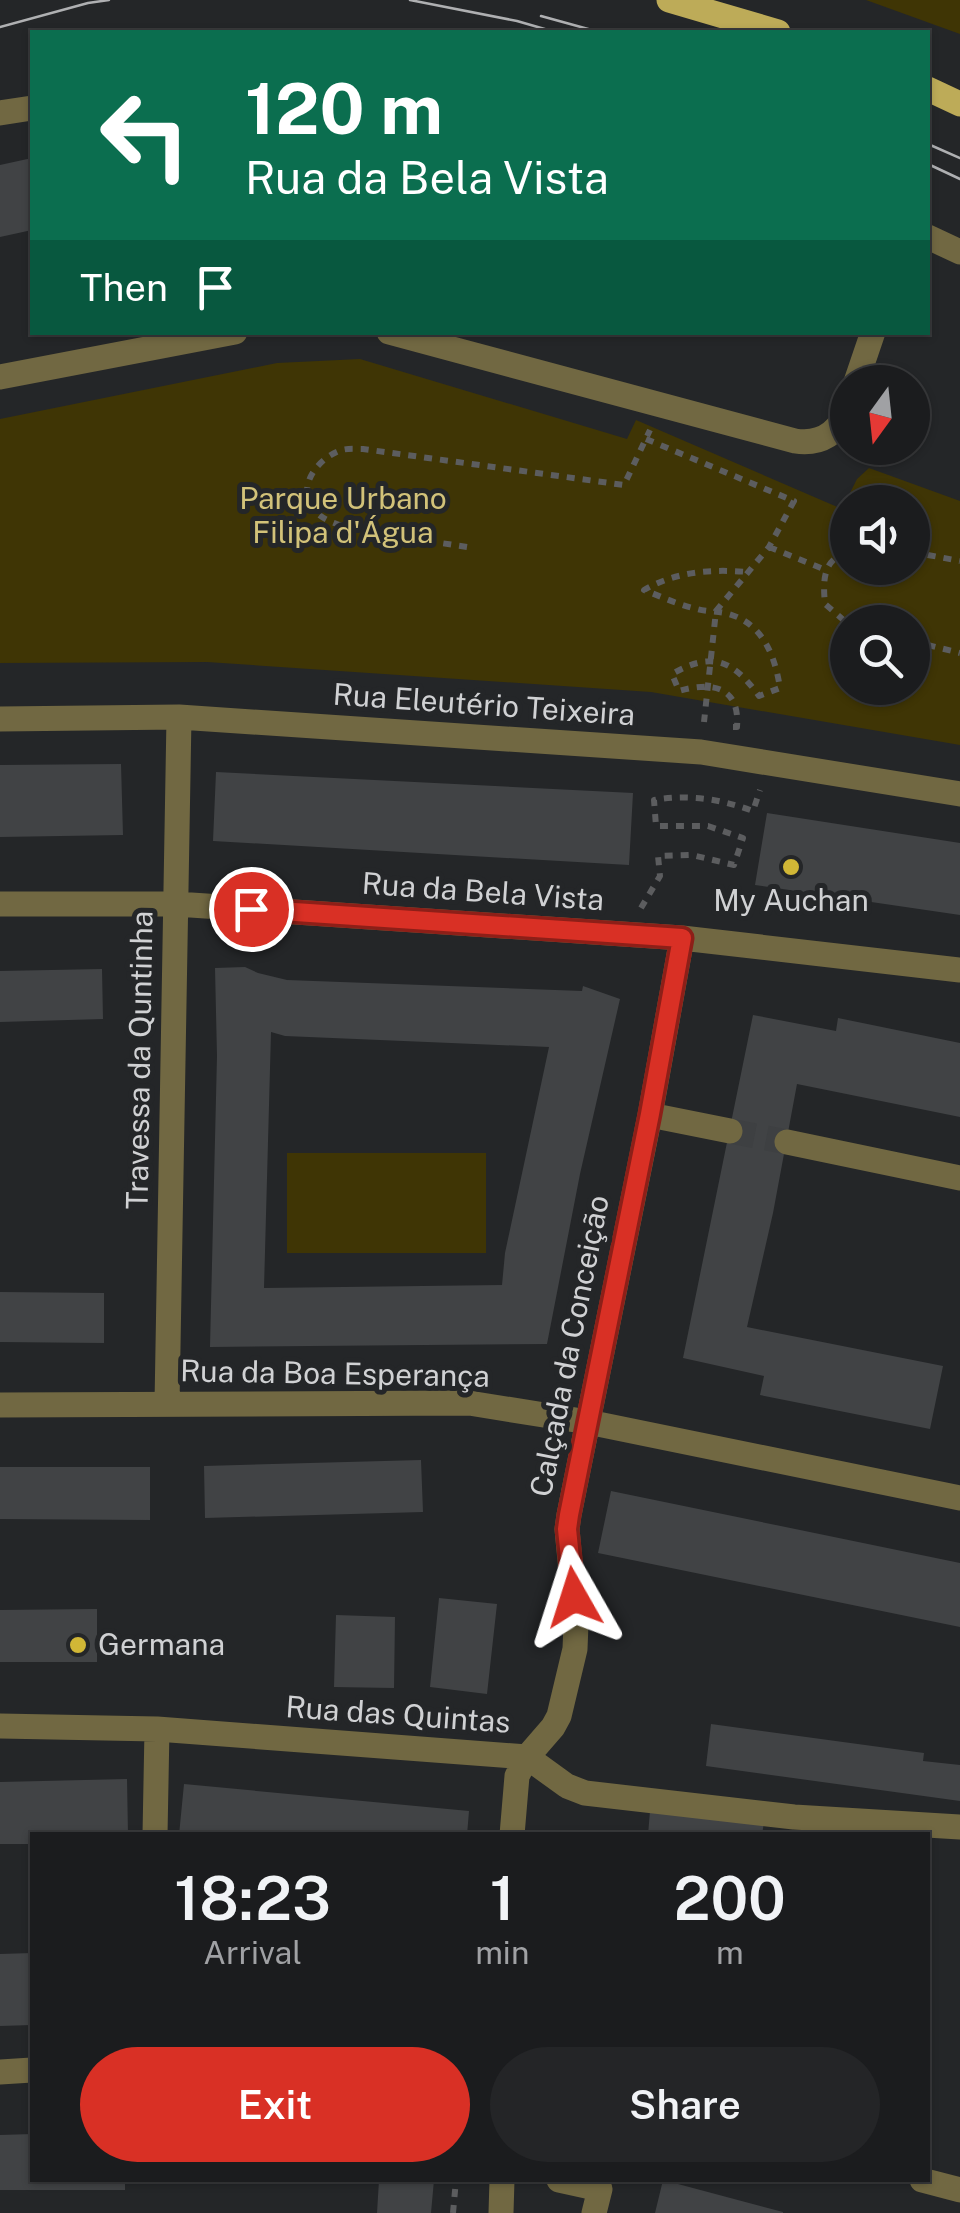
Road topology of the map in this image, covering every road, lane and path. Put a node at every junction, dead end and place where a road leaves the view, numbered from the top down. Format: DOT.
graph roads {
  1 [pos="668,0"];
  2 [pos="771,30"];
  3 [pos="930,90"];
  4 [pos="960,104"];
  5 [pos="30,108"];
  6 [pos="0,113"];
  7 [pos="930,239"];
  8 [pos="960,252"];
  9 [pos="218,335"];
  10 [pos="400,335"];
  11 [pos="872,335"];
  12 [pos="862,365"];
  13 [pos="0,377"];
  14 [pos="663,404"];
  15 [pos="830,435"];
  16 [pos="646,439"];
  17 [pos="467,547"];
  18 [pos="769,547"];
  19 [pos="930,555"];
  20 [pos="960,561"];
  21 [pos="830,565"];
  22 [pos="826,570"];
  23 [pos="748,572"];
  24 [pos="830,609"];
  25 [pos="716,612"];
  26 [pos="930,646"];
  27 [pos="960,653"];
  28 [pos="711,660"];
  29 [pos="708,686"];
  30 [pos="179,717"];
  31 [pos="0,720"];
  32 [pos="704,722"];
  33 [pos="701,752"];
  34 [pos="745,786"];
  35 [pos="960,794"];
  36 [pos="0,904"];
  37 [pos="176,904"];
  38 [pos="625,934"];
  39 [pos="682,938"];
  40 [pos="960,970"];
  41 [pos="650,1114"];
  42 [pos="730,1131"];
  43 [pos="786,1142"];
  44 [pos="960,1178"];
  45 [pos="167,1404"];
  46 [pos="0,1405"];
  47 [pos="588,1422"];
  48 [pos="960,1498"];
  49 [pos="0,1726"];
  50 [pos="157,1730"];
  51 [pos="527,1757"];
  52 [pos="960,1827"];
  53 [pos="155,1832"];
  54 [pos="512,1832"];
  55 [pos="30,2070"];
  56 [pos="0,2072"];
  57 [pos="456,2182"];
  58 [pos="502,2182"];
  59 [pos="569,2182"];
  60 [pos="930,2182"];
  61 [pos="960,2190"];
  62 [pos="453,2213"];
  63 [pos="501,2213"];
  64 [pos="594,2213"];
  1 -- 2 [label="main road"];
  3 -- 4 [label="main road"];
  5 -- 6 [label="street"];
  7 -- 8 [label="street"];
  9 -- 13 [label="street"];
  10 -- 14 [label="street"];
  11 -- 12 [label="street"];
  14 -- 15 [label="street"];
  14 -- 16 [label="path"];
  16 -- 17 [label="path"];
  16 -- 18 [label="path"];
  18 -- 22 [label="path"];
  18 -- 23 [label="path"];
  19 -- 20 [label="path"];
  21 -- 22 [label="path"];
  22 -- 24 [label="path"];
  23 -- 25 [label="path"];
  23 -- 25 [label="path"];
  25 -- 28 [label="path"];
  25 -- 28 [label="path"];
  26 -- 27 [label="path"];
  28 -- 29 [label="path"];
  28 -- 29 [label="path"];
  29 -- 32 [label="path"];
  29 -- 32 [label="path"];
  30 -- 31 [label="street, Rua Eleutério Teixeira"];
  30 -- 33 [label="street, Rua Eleutério Teixeira"];
  30 -- 37 [label="street, Travessa da Quntinha"];
  32 -- 33 [label="path"];
  33 -- 35 [label="street, Rua Eleutério Teixeira"];
  34 -- 38 [label="path"];
  36 -- 37 [label="street, Rua da Bela Vista"];
  37 -- 38 [label="street, Rua da Bela Vista"];
  37 -- 45 [label="street, Travessa da Quntinha"];
  38 -- 39 [label="street, Rua da Bela Vista"];
  39 -- 40 [label="street, Rua da Bela Vista"];
  39 -- 41 [label="street, Calçada da Conceição"];
  41 -- 42 [label="street"];
  41 -- 47 [label="street, Calçada da Conceição"];
  43 -- 44 [label="street"];
  45 -- 46 [label="street, Rua da Boa Esperança"];
  45 -- 47 [label="street, Rua da Boa Esperança"];
  47 -- 48 [label="street, Rua da Boa Esperança"];
  47 -- 51 [label="street, Calçada da Conceição"];
  49 -- 50 [label="street, Rua das Quintas"];
  50 -- 51 [label="street, Rua das Quintas"];
  50 -- 53 [label="street"];
  51 -- 52 [label="street, Rua das Quintas"];
  51 -- 54 [label="street"];
  55 -- 56 [label="street"];
  57 -- 62 [label="path"];
  58 -- 63 [label="street"];
  59 -- 64 [label="street"];
  60 -- 61 [label="street"];
}
